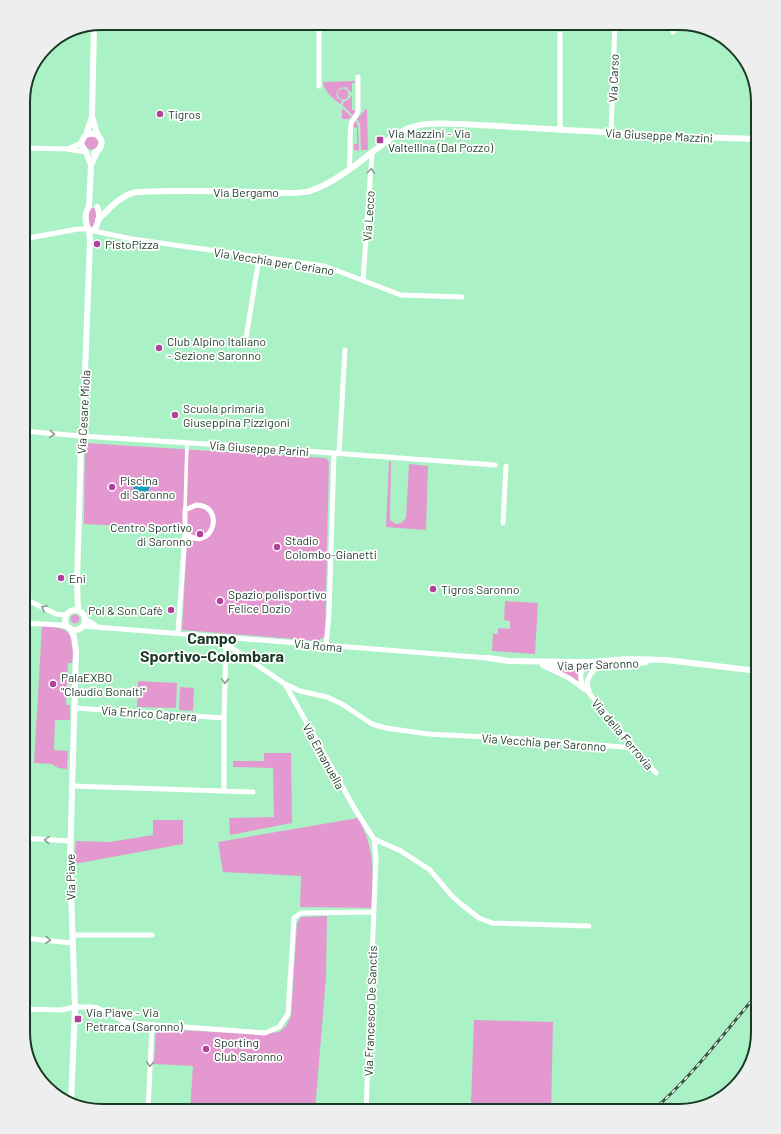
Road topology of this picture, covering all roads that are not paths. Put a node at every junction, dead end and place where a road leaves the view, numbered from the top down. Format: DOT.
graph roads {
  1 [pos="319,30"];
  2 [pos="615,30"];
  3 [pos="94,31"];
  4 [pos="560,34"];
  5 [pos="358,77"];
  6 [pos="319,86"];
  7 [pos="92,117"];
  8 [pos="560,130"];
  9 [pos="611,133"];
  10 [pos="86,135"];
  11 [pos="98,136"];
  12 [pos="751,139"];
  13 [pos="82,143"];
  14 [pos="30,148"];
  15 [pos="66,149"];
  16 [pos="86,152"];
  17 [pos="97,152"];
  18 [pos="372,153"];
  19 [pos="91,165"];
  20 [pos="349,169"];
  21 [pos="113,205"];
  22 [pos="94,206"];
  23 [pos="92,227"];
  24 [pos="30,238"];
  25 [pos="259,258"];
  26 [pos="363,280"];
  27 [pos="462,296"];
  28 [pos="246,338"];
  29 [pos="346,350"];
  30 [pos="30,432"];
  31 [pos="81,436"];
  32 [pos="187,443"];
  33 [pos="336,453"];
  34 [pos="495,465"];
  35 [pos="506,466"];
  36 [pos="185,510"];
  37 [pos="503,523"];
  38 [pos="185,533"];
  39 [pos="30,601"];
  40 [pos="76,610"];
  41 [pos="66,615"];
  42 [pos="30,623"];
  43 [pos="82,624"];
  44 [pos="69,628"];
  45 [pos="178,633"];
  46 [pos="226,637"];
  47 [pos="226,644"];
  48 [pos="326,645"];
  49 [pos="76,652"];
  50 [pos="488,658"];
  51 [pos="660,660"];
  52 [pos="512,661"];
  53 [pos="590,662"];
  54 [pos="540,664"];
  55 [pos="599,666"];
  56 [pos="584,667"];
  57 [pos="751,670"];
  58 [pos="285,684"];
  59 [pos="591,695"];
  60 [pos="74,708"];
  61 [pos="224,718"];
  62 [pos="635,748"];
  63 [pos="656,773"];
  64 [pos="72,786"];
  65 [pos="224,791"];
  66 [pos="253,792"];
  67 [pos="30,838"];
  68 [pos="374,839"];
  69 [pos="70,841"];
  70 [pos="373,912"];
  71 [pos="589,926"];
  72 [pos="152,934"];
  73 [pos="72,935"];
  74 [pos="30,939"];
  75 [pos="72,943"];
  76 [pos="75,1007"];
  77 [pos="30,1009"];
  78 [pos="152,1025"];
  79 [pos="71,1097"];
  80 [pos="148,1104"];
  81 [pos="366,1104"];
  1 -- 6 [label="street"];
  2 -- 9 [label="street, Via Carso"];
  3 -- 7 [label="street"];
  4 -- 8 [label="street"];
  5 -- 20 [label="street"];
  7 -- 10 [label="street"];
  7 -- 11 [label="street"];
  8 -- 9 [label="street, Via Giuseppe Mazzini"];
  8 -- 18 [label="street, Via Giuseppe Mazzini"];
  9 -- 12 [label="street, Via Giuseppe Mazzini"];
  10 -- 11 [label="street"];
  10 -- 13 [label="street"];
  11 -- 17 [label="street"];
  13 -- 15 [label="street"];
  13 -- 16 [label="street"];
  14 -- 15 [label="street"];
  15 -- 16 [label="street"];
  16 -- 17 [label="street"];
  16 -- 19 [label="street"];
  17 -- 19 [label="street"];
  18 -- 20 [label="street, Via Bergamo"];
  26 -- 18 [label="street, Via Lecco, one-way"];
  19 -- 22 [label="street"];
  20 -- 21 [label="street, Via Bergamo"];
  21 -- 22 [label="street, Via Bergamo"];
  21 -- 23 [label="street, Via Bergamo"];
  22 -- 23 [label="street"];
  22 -- 23 [label="street"];
  23 -- 24 [label="street, Via Bergamo"];
  23 -- 25 [label="street, Via Vecchia per Ceriano"];
  23 -- 31 [label="street, Via Cesare Miola"];
  25 -- 26 [label="street, Via Vecchia per Ceriano"];
  25 -- 28 [label="street"];
  26 -- 27 [label="street, Via Vecchia per Ceriano"];
  29 -- 33 [label="street"];
  30 -- 31 [label="street, Via Giuseppe Parini, one-way"];
  31 -- 32 [label="street, Via Giuseppe Parini"];
  31 -- 40 [label="street, Via Cesare Miola"];
  32 -- 33 [label="street, Via Giuseppe Parini"];
  32 -- 36 [label="street"];
  33 -- 34 [label="street, Via Giuseppe Parini"];
  33 -- 48 [label="street"];
  35 -- 37 [label="street"];
  36 -- 38 [label="street"];
  36 -- 38 [label="street"];
  38 -- 45 [label="street"];
  41 -- 39 [label="street, one-way"];
  40 -- 41 [label="street"];
  40 -- 43 [label="street"];
  41 -- 44 [label="street"];
  42 -- 44 [label="street"];
  43 -- 44 [label="street"];
  43 -- 45 [label="street, Via Roma"];
  43 -- 49 [label="street, Via Piave"];
  44 -- 49 [label="street, Via Piave"];
  45 -- 46 [label="street, Via Roma"];
  46 -- 47 [label="street"];
  46 -- 48 [label="street, Via Roma"];
  47 -- 58 [label="street, Via Vecchia per Saronno"];
  47 -- 61 [label="street, one-way"];
  48 -- 50 [label="street, Via Roma"];
  49 -- 60 [label="street, Via Piave"];
  50 -- 52 [label="street, Via per Saronno"];
  51 -- 53 [label="street, Via per Saronno"];
  51 -- 55 [label="street, Via per Saronno"];
  51 -- 57 [label="street, Via per Saronno"];
  52 -- 53 [label="street, Via per Saronno"];
  52 -- 54 [label="street, Via per Saronno"];
  53 -- 56 [label="street"];
  54 -- 56 [label="street, Via per Saronno"];
  54 -- 59 [label="street, Via della Ferrovia"];
  55 -- 56 [label="street, Via per Saronno"];
  55 -- 59 [label="street, Via della Ferrovia"];
  56 -- 59 [label="street, Via della Ferrovia"];
  58 -- 62 [label="street, Via Vecchia per Saronno"];
  58 -- 68 [label="street, Via Emanuella"];
  59 -- 62 [label="street, Via della Ferrovia"];
  60 -- 61 [label="street, Via Enrico Caprera"];
  60 -- 64 [label="street, Via Piave"];
  61 -- 65 [label="street"];
  62 -- 63 [label="street, Via della Ferrovia"];
  64 -- 65 [label="street"];
  64 -- 69 [label="street, Via Piave"];
  65 -- 66 [label="street"];
  69 -- 67 [label="street, one-way"];
  68 -- 70 [label="street, Via Francesco De Sanctis"];
  68 -- 71 [label="street"];
  69 -- 73 [label="street, Via Piave"];
  70 -- 78 [label="street"];
  70 -- 81 [label="street, Via Francesco De Sanctis"];
  72 -- 73 [label="street"];
  73 -- 75 [label="street, Via Piave"];
  74 -- 75 [label="street, one-way"];
  75 -- 76 [label="street, Via Piave"];
  76 -- 77 [label="street"];
  76 -- 78 [label="street"];
  76 -- 79 [label="street, Via Piave"];
  78 -- 80 [label="street, one-way"];
}
